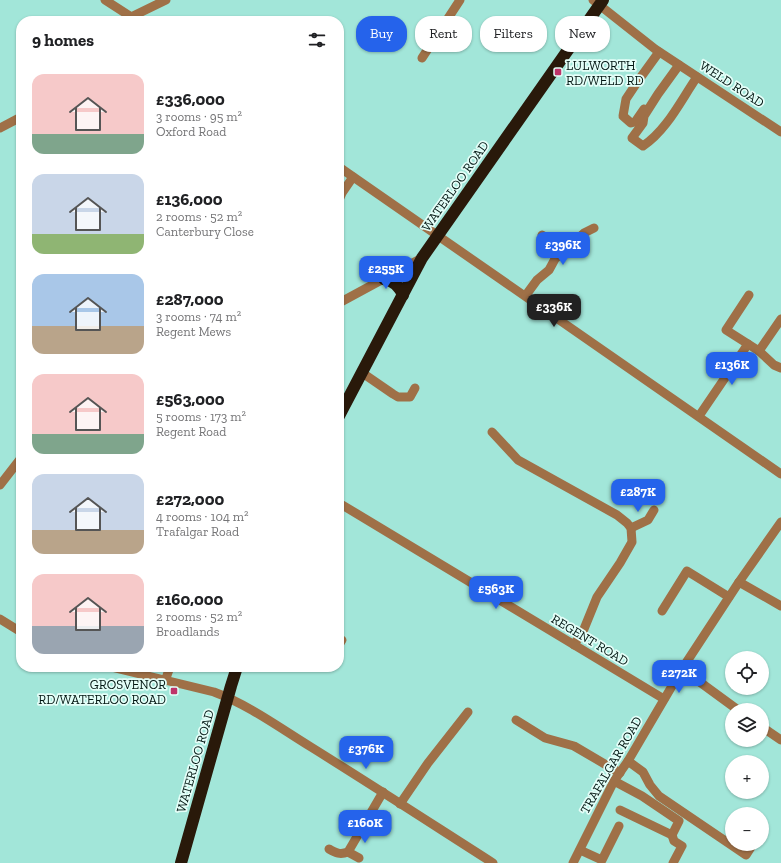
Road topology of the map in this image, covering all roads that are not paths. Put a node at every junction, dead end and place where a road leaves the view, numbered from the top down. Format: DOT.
graph roads {
  1 [pos="105,0"];
  2 [pos="166,0"];
  3 [pos="460,0"];
  4 [pos="599,1"];
  5 [pos="126,16"];
  6 [pos="138,16"];
  7 [pos="659,52"];
  8 [pos="422,58"];
  9 [pos="678,64"];
  10 [pos="697,77"];
  11 [pos="16,120"];
  12 [pos="0,128"];
  13 [pos="781,132"];
  14 [pos="344,171"];
  15 [pos="353,177"];
  16 [pos="344,190"];
  17 [pos="594,228"];
  18 [pos="438,234"];
  19 [pos="542,235"];
  20 [pos="565,249"];
  21 [pos="422,258"];
  22 [pos="384,279"];
  23 [pos="403,295"];
  24 [pos="526,296"];
  25 [pos="749,296"];
  26 [pos="344,300"];
  27 [pos="781,319"];
  28 [pos="748,344"];
  29 [pos="759,351"];
  30 [pos="781,368"];
  31 [pos="361,372"];
  32 [pos="415,388"];
  33 [pos="344,406"];
  34 [pos="699,416"];
  35 [pos="492,432"];
  36 [pos="16,464"];
  37 [pos="781,474"];
  38 [pos="0,485"];
  39 [pos="344,506"];
  40 [pos="654,510"];
  41 [pos="781,522"];
  42 [pos="631,528"];
  43 [pos="739,582"];
  44 [pos="729,597"];
  45 [pos="781,606"];
  46 [pos="662,611"];
  47 [pos="0,620"];
  48 [pos="16,629"];
  49 [pos="574,645"];
  50 [pos="682,669"];
  51 [pos="130,672"];
  52 [pos="168,672"];
  53 [pos="236,672"];
  54 [pos="165,681"];
  55 [pos="228,697"];
  56 [pos="664,699"];
  57 [pos="728,703"];
  58 [pos="468,712"];
  59 [pos="516,720"];
  60 [pos="769,732"];
  61 [pos="781,740"];
  62 [pos="628,761"];
  63 [pos="620,773"];
  64 [pos="614,781"];
  65 [pos="383,792"];
  66 [pos="400,804"];
  67 [pos="620,810"];
  68 [pos="619,826"];
  69 [pos="672,835"];
  70 [pos="725,841"];
  71 [pos="329,849"];
  72 [pos="580,850"];
  73 [pos="740,851"];
  74 [pos="752,851"];
  75 [pos="348,852"];
  76 [pos="359,858"];
  77 [pos="593,860"];
  78 [pos="603,862"];
  79 [pos="180,863"];
  80 [pos="493,863"];
  81 [pos="574,863"];
  82 [pos="673,863"];
  1 -- 5 [label="street"];
  2 -- 6 [label="street"];
  3 -- 8 [label="street"];
  4 -- 7 [label="street, WELD ROAD"];
  4 -- 18 [label="highway, WATERLOO ROAD"];
  7 -- 9 [label="street, WELD ROAD"];
  7 -- 9 [label="street"];
  9 -- 10 [label="street, WELD ROAD"];
  9 -- 10 [label="street"];
  10 -- 13 [label="street, WELD ROAD"];
  11 -- 12 [label="street"];
  14 -- 15 [label="street"];
  15 -- 16 [label="street"];
  15 -- 18 [label="street"];
  17 -- 20 [label="street"];
  18 -- 21 [label="highway, WATERLOO ROAD"];
  18 -- 24 [label="street"];
  19 -- 20 [label="street"];
  20 -- 24 [label="street"];
  21 -- 22 [label="street"];
  21 -- 23 [label="highway, WATERLOO ROAD"];
  22 -- 23 [label="highway"];
  22 -- 26 [label="street"];
  23 -- 31 [label="highway, WATERLOO ROAD"];
  24 -- 34 [label="street"];
  25 -- 28 [label="street"];
  27 -- 29 [label="street"];
  28 -- 29 [label="street"];
  28 -- 34 [label="street"];
  29 -- 30 [label="street"];
  31 -- 32 [label="street"];
  31 -- 33 [label="highway, WATERLOO ROAD"];
  34 -- 37 [label="street"];
  35 -- 42 [label="street"];
  36 -- 38 [label="street"];
  39 -- 49 [label="street, REGENT ROAD"];
  40 -- 42 [label="street"];
  41 -- 43 [label="street, TRAFALGAR ROAD"];
  42 -- 49 [label="street"];
  43 -- 44 [label="street, TRAFALGAR ROAD"];
  43 -- 45 [label="street"];
  44 -- 46 [label="street"];
  44 -- 50 [label="street, TRAFALGAR ROAD"];
  47 -- 48 [label="street"];
  49 -- 56 [label="street, REGENT ROAD"];
  50 -- 56 [label="street, TRAFALGAR ROAD"];
  50 -- 57 [label="street"];
  51 -- 54 [label="street"];
  52 -- 54 [label="street"];
  53 -- 55 [label="highway, WATERLOO ROAD"];
  54 -- 55 [label="street"];
  55 -- 65 [label="street"];
  55 -- 79 [label="highway, WATERLOO ROAD"];
  56 -- 62 [label="street, TRAFALGAR ROAD"];
  58 -- 66 [label="street"];
  59 -- 63 [label="street"];
  60 -- 61 [label="street"];
  62 -- 63 [label="street, TRAFALGAR ROAD"];
  62 -- 70 [label="street"];
  63 -- 64 [label="street, TRAFALGAR ROAD"];
  64 -- 69 [label="street"];
  64 -- 72 [label="street, TRAFALGAR ROAD"];
  65 -- 66 [label="street"];
  65 -- 75 [label="street"];
  66 -- 80 [label="street"];
  67 -- 69 [label="street"];
  68 -- 78 [label="street"];
  69 -- 82 [label="street"];
  71 -- 75 [label="street"];
  72 -- 77 [label="street"];
  72 -- 81 [label="street, TRAFALGAR ROAD"];
  73 -- 74 [label="street"];
  75 -- 76 [label="street"];
  77 -- 78 [label="street"];
}
